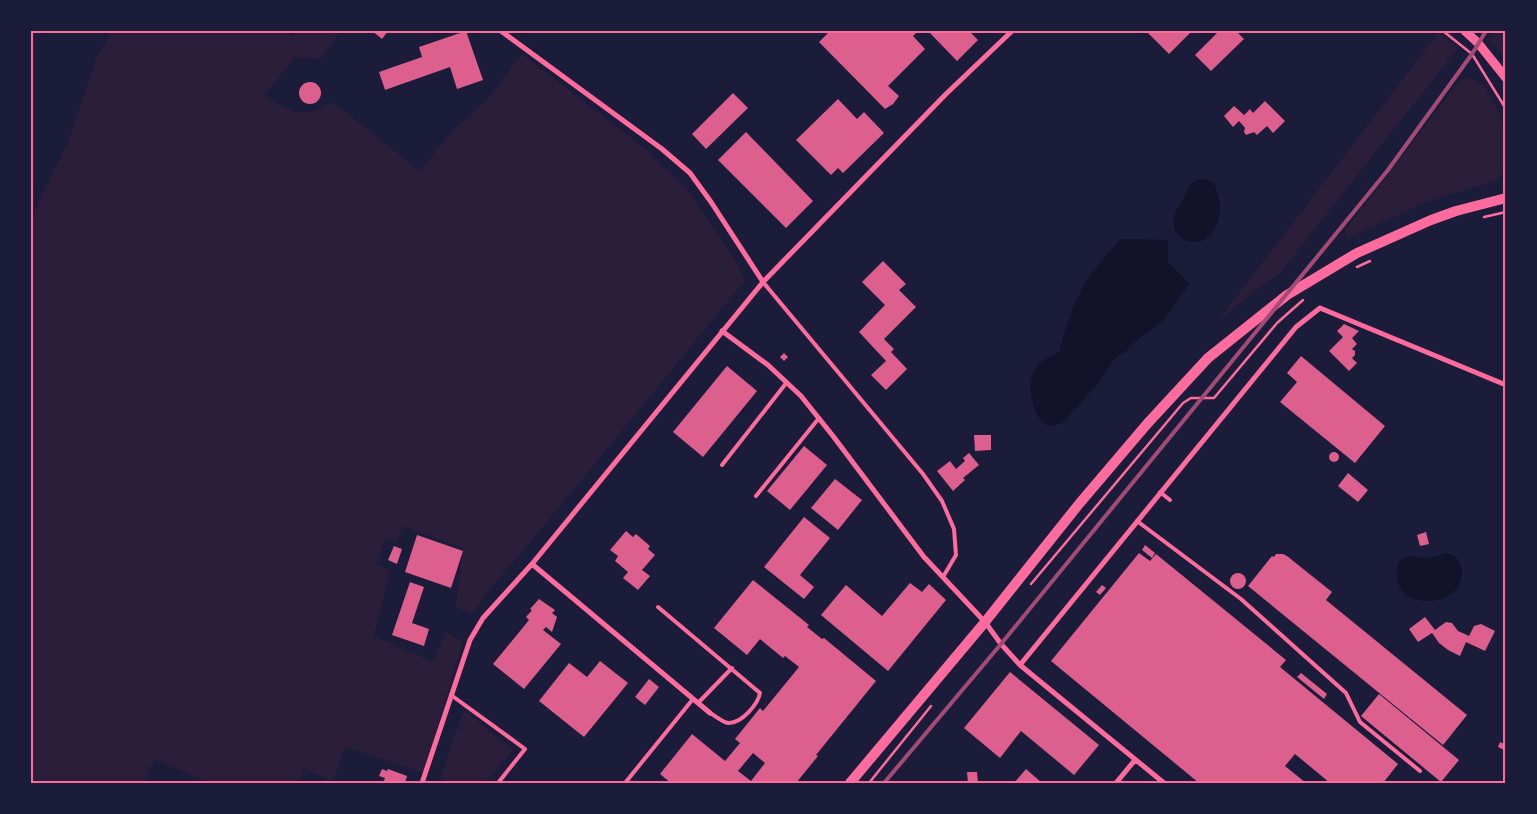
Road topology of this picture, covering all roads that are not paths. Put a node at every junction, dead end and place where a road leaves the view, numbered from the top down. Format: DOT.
graph roads {
  1 [pos="501,31"];
  2 [pos="1012,31"];
  3 [pos="1465,31"];
  4 [pos="1506,78"];
  5 [pos="1506,198"];
  6 [pos="764,282"];
  7 [pos="722,331"];
  8 [pos="787,382"];
  9 [pos="1506,386"];
  10 [pos="819,418"];
  11 [pos="722,465"];
  12 [pos="1160,492"];
  13 [pos="756,496"];
  14 [pos="1170,500"];
  15 [pos="1137,521"];
  16 [pos="532,564"];
  17 [pos="943,577"];
  18 [pos="658,607"];
  19 [pos="985,622"];
  20 [pos="1020,665"];
  21 [pos="732,668"];
  22 [pos="450,695"];
  23 [pos="695,701"];
  24 [pos="710,713"];
  25 [pos="1135,760"];
  26 [pos="1420,771"];
  27 [pos="423,783"];
  28 [pos="498,783"];
  29 [pos="625,783"];
  30 [pos="850,783"];
  31 [pos="1116,783"];
  32 [pos="1164,783"];
  1 -- 6 [label="street"];
  2 -- 6 [label="street"];
  3 -- 4 [label="street"];
  5 -- 19 [label="main road"];
  6 -- 7 [label="street"];
  6 -- 17 [label="lane"];
  7 -- 8 [label="street"];
  7 -- 16 [label="street"];
  8 -- 10 [label="street"];
  8 -- 11 [label="lane"];
  9 -- 12 [label="street"];
  10 -- 13 [label="lane"];
  10 -- 17 [label="street"];
  12 -- 14 [label="lane"];
  12 -- 15 [label="street"];
  15 -- 20 [label="street"];
  15 -- 26 [label="lane"];
  16 -- 22 [label="street"];
  16 -- 23 [label="street"];
  17 -- 19 [label="street"];
  18 -- 21 [label="lane"];
  19 -- 20 [label="street"];
  19 -- 30 [label="main road"];
  20 -- 25 [label="street"];
  21 -- 23 [label="lane"];
  21 -- 24 [label="lane"];
  22 -- 27 [label="street"];
  22 -- 28 [label="lane"];
  23 -- 24 [label="street"];
  23 -- 29 [label="lane"];
  25 -- 31 [label="street"];
  25 -- 32 [label="street"];
}
